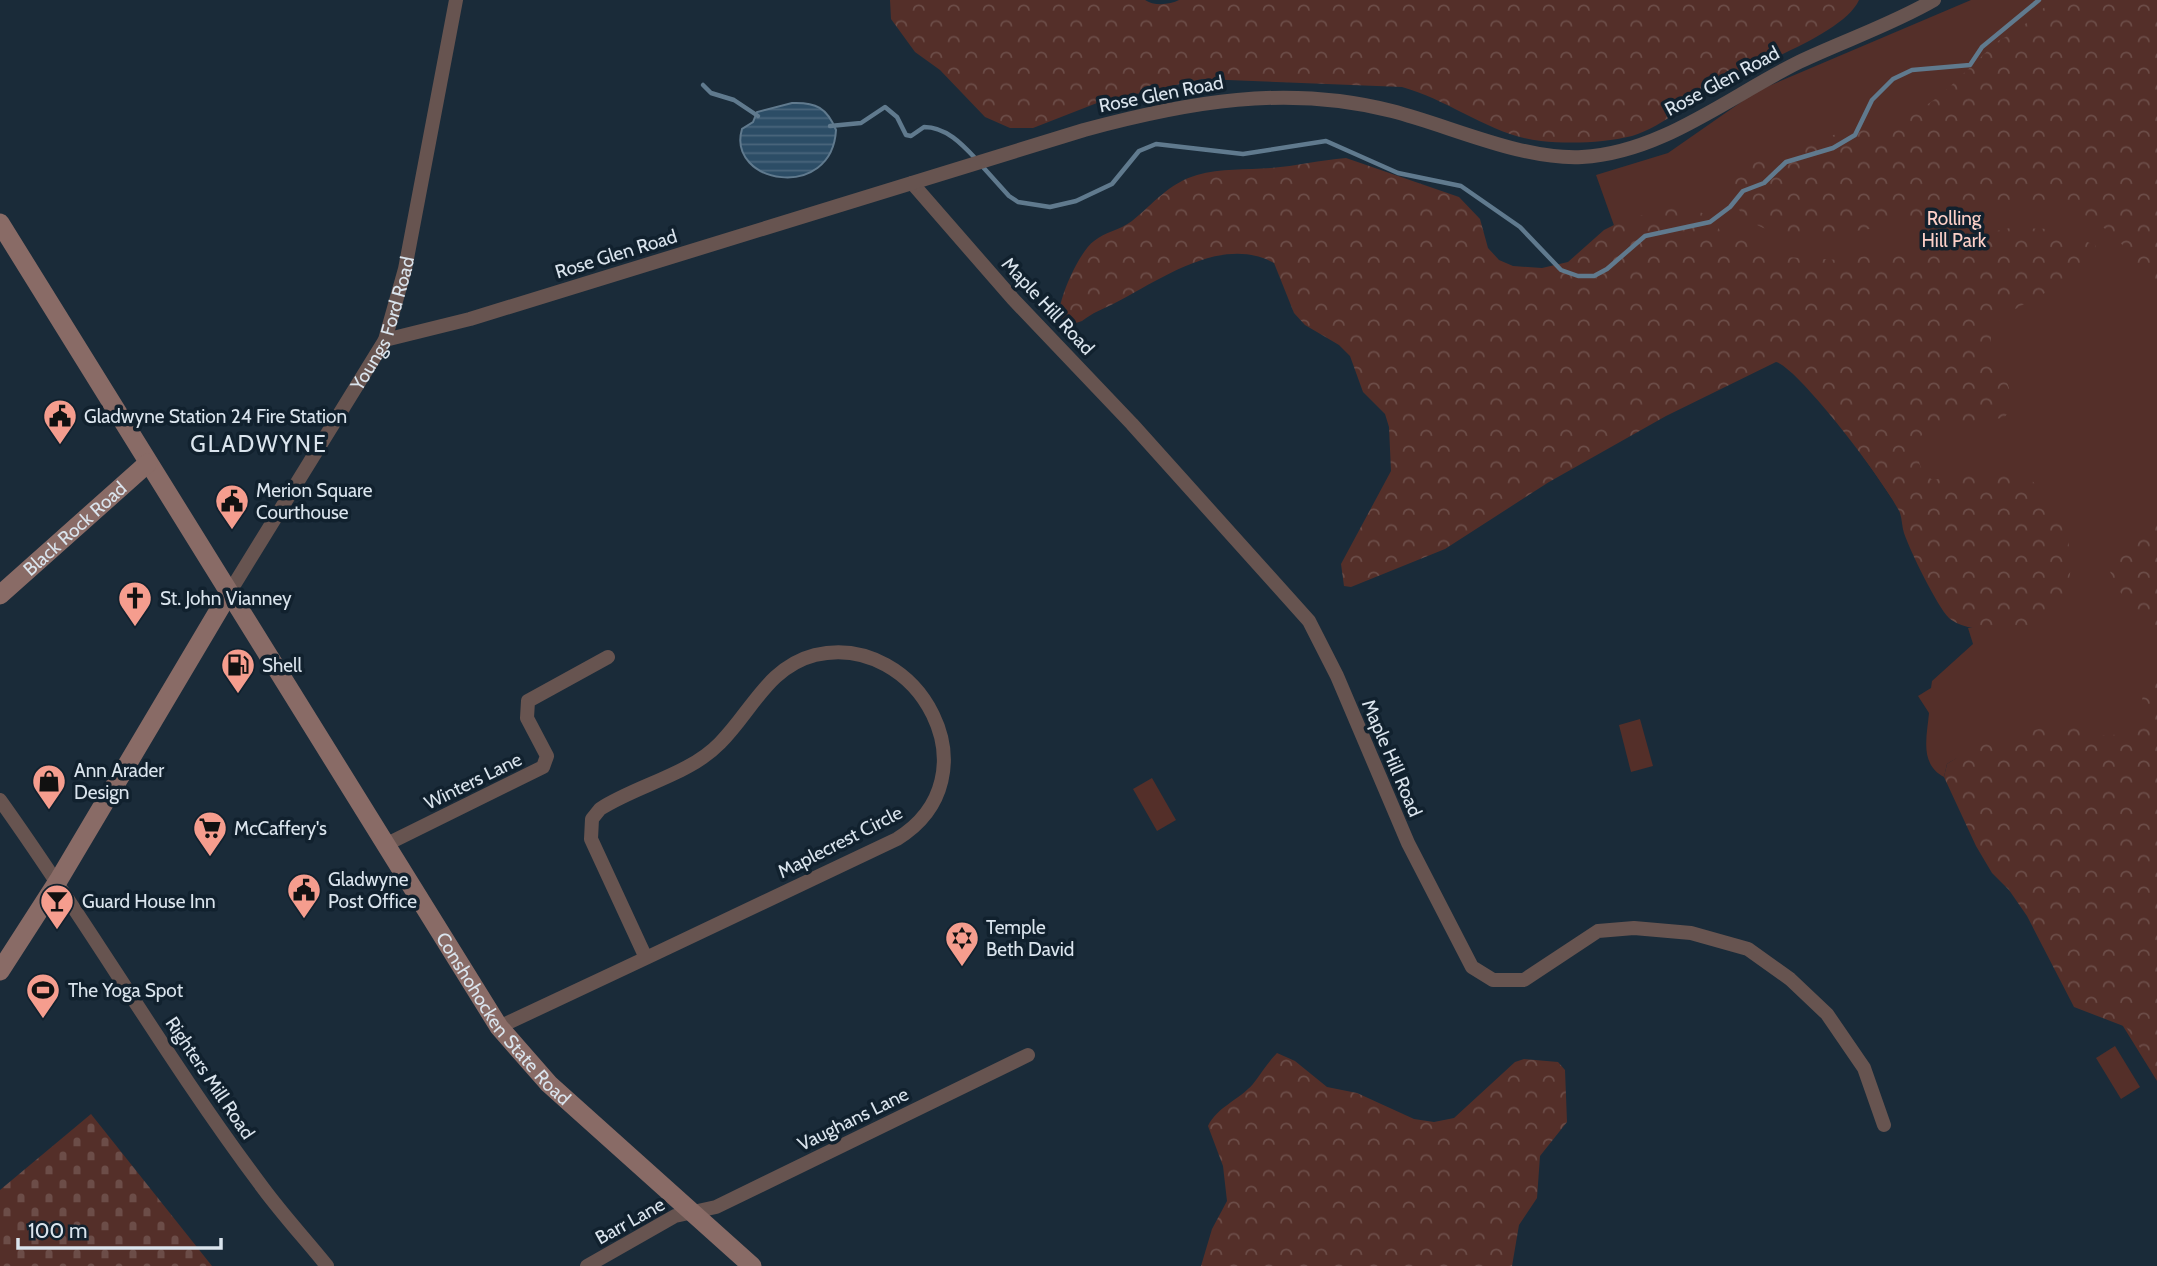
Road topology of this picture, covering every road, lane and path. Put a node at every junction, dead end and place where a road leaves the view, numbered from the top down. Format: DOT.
graph roads {
  1 [pos="456,0"];
  2 [pos="1934,0"];
  3 [pos="912,183"];
  4 [pos="0,223"];
  5 [pos="385,340"];
  6 [pos="148,463"];
  7 [pos="229,593"];
  8 [pos="0,595"];
  9 [pos="608,657"];
  10 [pos="0,800"];
  11 [pos="385,845"];
  12 [pos="58,881"];
  13 [pos="646,958"];
  14 [pos="0,971"];
  15 [pos="499,1027"];
  16 [pos="1028,1055"];
  17 [pos="1884,1125"];
  18 [pos="692,1212"];
  19 [pos="327,1266"];
  20 [pos="587,1266"];
  21 [pos="752,1266"];
  1 -- 5 [label="street, Youngs Ford Road"];
  2 -- 3 [label="street, Rose Glen Road"];
  3 -- 5 [label="street, Rose Glen Road"];
  3 -- 17 [label="street, Maple Hill Road"];
  4 -- 6 [label="main road, Conshohocken State Road"];
  5 -- 7 [label="street, Youngs Ford Road"];
  6 -- 7 [label="main road, Conshohocken State Road"];
  6 -- 8 [label="main road, Black Rock Road"];
  7 -- 11 [label="main road, Conshohocken State Road"];
  7 -- 12 [label="main road, Youngs Ford Road"];
  9 -- 11 [label="street, Winters Lane"];
  10 -- 12 [label="street, Righters Mill Road"];
  11 -- 15 [label="main road, Conshohocken State Road"];
  12 -- 14 [label="main road, Youngs Ford Road"];
  12 -- 19 [label="street, Righters Mill Road"];
  13 -- 13 [label="street, Maplecrest Circle"];
  13 -- 15 [label="street, Maplecrest Circle"];
  15 -- 18 [label="main road, Conshohocken State Road"];
  16 -- 18 [label="street, Vaughans Lane"];
  18 -- 20 [label="street, Barr Lane"];
  18 -- 21 [label="main road, Conshohocken State Road"];
}
